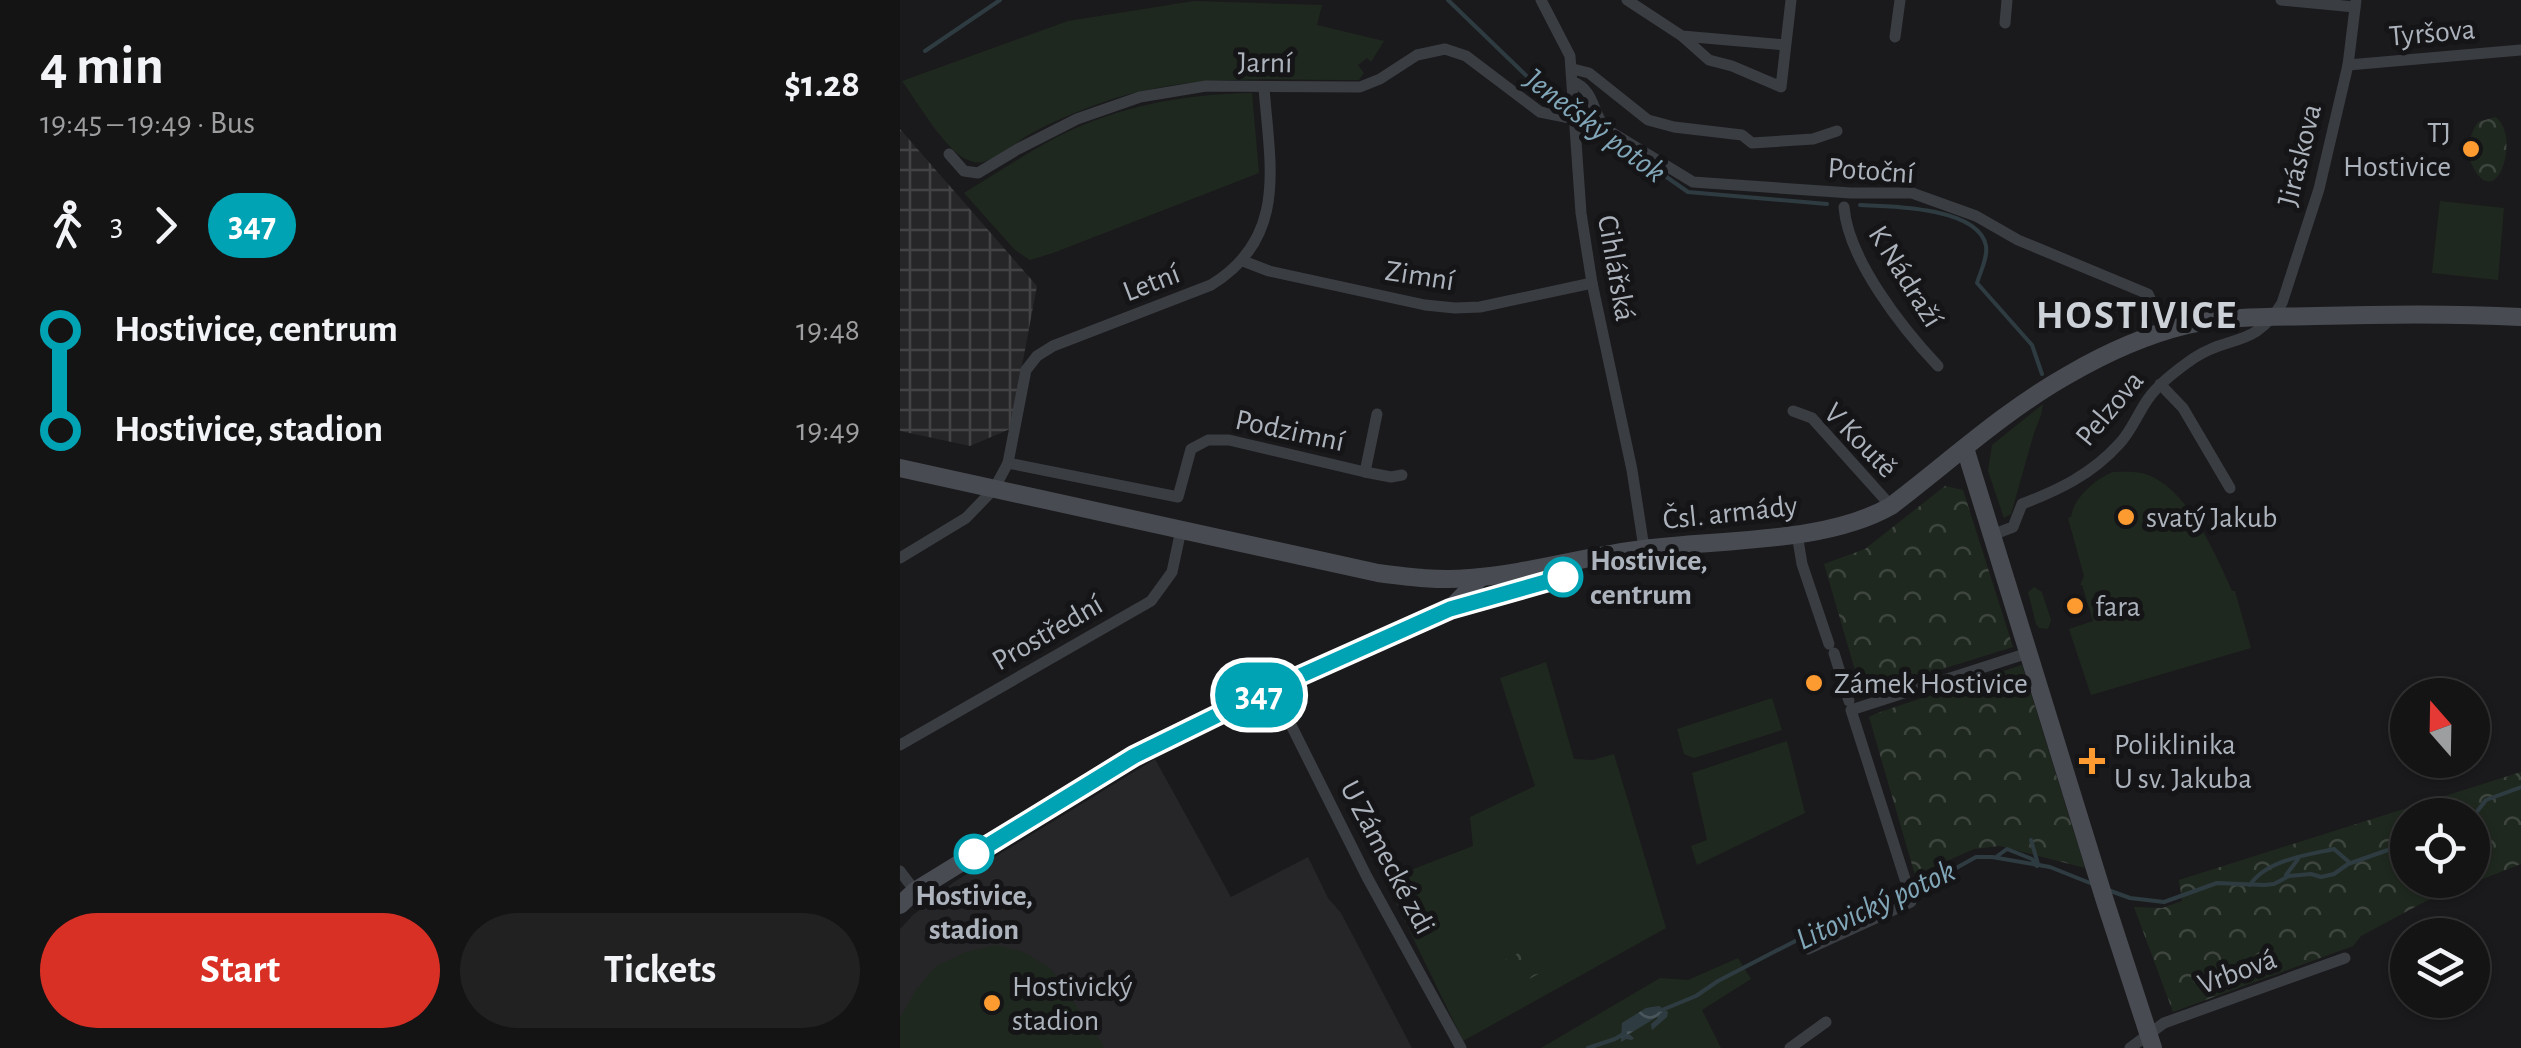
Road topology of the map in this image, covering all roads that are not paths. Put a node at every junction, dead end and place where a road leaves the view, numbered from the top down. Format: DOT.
graph roads {
  1 [pos="1541,0"];
  2 [pos="1627,0"];
  3 [pos="1791,0"];
  4 [pos="1900,0"];
  5 [pos="2007,0"];
  6 [pos="2281,0"];
  7 [pos="2356,4"];
  8 [pos="2005,23"];
  9 [pos="1682,36"];
  10 [pos="1896,37"];
  11 [pos="1785,45"];
  12 [pos="2521,50"];
  13 [pos="2348,65"];
  14 [pos="1573,75"];
  15 [pos="1264,88"];
  16 [pos="1575,118"];
  17 [pos="1837,131"];
  18 [pos="948,154"];
  19 [pos="1844,207"];
  20 [pos="1242,261"];
  21 [pos="1592,283"];
  22 [pos="2521,317"];
  23 [pos="2273,318"];
  24 [pos="2165,331"];
  25 [pos="1938,366"];
  26 [pos="2160,384"];
  27 [pos="1793,412"];
  28 [pos="1377,414"];
  29 [pos="1965,448"];
  30 [pos="1008,462"];
  31 [pos="900,468"];
  32 [pos="1365,472"];
  33 [pos="1402,476"];
  34 [pos="2230,488"];
  35 [pos="994,489"];
  36 [pos="1891,506"];
  37 [pos="1181,530"];
  38 [pos="1797,534"];
  39 [pos="1992,534"];
  40 [pos="1644,548"];
  41 [pos="900,558"];
  42 [pos="1481,577"];
  43 [pos="1421,578"];
  44 [pos="1433,618"];
  45 [pos="2028,653"];
  46 [pos="1273,688"];
  47 [pos="1849,701"];
  48 [pos="900,746"];
  49 [pos="900,870"];
  50 [pos="915,891"];
  51 [pos="900,905"];
  52 [pos="1808,949"];
  53 [pos="2345,958"];
  54 [pos="1826,1022"];
  55 [pos="2151,1042"];
  56 [pos="1461,1048"];
  57 [pos="1790,1048"];
  58 [pos="2130,1048"];
  1 -- 14 [label="street, Cihlářská"];
  2 -- 9 [label="street"];
  3 -- 11 [label="street"];
  4 -- 10 [label="street"];
  5 -- 8 [label="street"];
  6 -- 7 [label="street"];
  7 -- 13 [label="street, Jiráskova"];
  9 -- 11 [label="street"];
  9 -- 11 [label="street"];
  12 -- 13 [label="street, Tyršova"];
  13 -- 23 [label="street, Jiráskova"];
  14 -- 16 [label="street, Cihlářská"];
  14 -- 17 [label="street"];
  14 -- 24 [label="street, Potoční"];
  15 -- 16 [label="street, Jarní"];
  15 -- 18 [label="street, Jarní"];
  15 -- 20 [label="street, Letní"];
  16 -- 21 [label="street, Cihlářská"];
  19 -- 25 [label="street, K Nádraží"];
  20 -- 21 [label="street, Zimní"];
  20 -- 30 [label="street, Letní"];
  21 -- 40 [label="street, Cihlářská"];
  22 -- 23 [label="main road, Čsl. armády"];
  23 -- 24 [label="main road, Čsl. armády"];
  23 -- 26 [label="street, Pelzova"];
  24 -- 29 [label="main road, Čsl. armády"];
  26 -- 34 [label="street"];
  26 -- 39 [label="street, Pelzova"];
  27 -- 36 [label="street, V Koutě"];
  28 -- 32 [label="street, Podzimní"];
  29 -- 36 [label="main road, Čsl. armády"];
  29 -- 39 [label="main road"];
  30 -- 32 [label="street, Podzimní"];
  30 -- 35 [label="street, Letní"];
  31 -- 35 [label="main road, Čsl. armády"];
  32 -- 33 [label="street, Podzimní"];
  35 -- 37 [label="main road, Čsl. armády"];
  35 -- 41 [label="street, Letní"];
  36 -- 38 [label="main road, Čsl. armády"];
  37 -- 43 [label="main road, Čsl. armády"];
  37 -- 48 [label="street, Prostřední"];
  38 -- 40 [label="main road, Čsl. armády"];
  38 -- 47 [label="street"];
  39 -- 45 [label="main road"];
  40 -- 42 [label="main road, Čsl. armády"];
  42 -- 43 [label="main road, Čsl. armády"];
  42 -- 44 [label="main road"];
  43 -- 44 [label="main road"];
  44 -- 46 [label="main road"];
  45 -- 52 [label="street"];
  45 -- 55 [label="main road"];
  46 -- 50 [label="main road"];
  46 -- 56 [label="street, U Zámecké zdi"];
  49 -- 50 [label="street"];
  50 -- 51 [label="main road"];
  53 -- 55 [label="street, Vrbová"];
  54 -- 57 [label="street"];
  55 -- 58 [label="street, Vrbová"];
}
